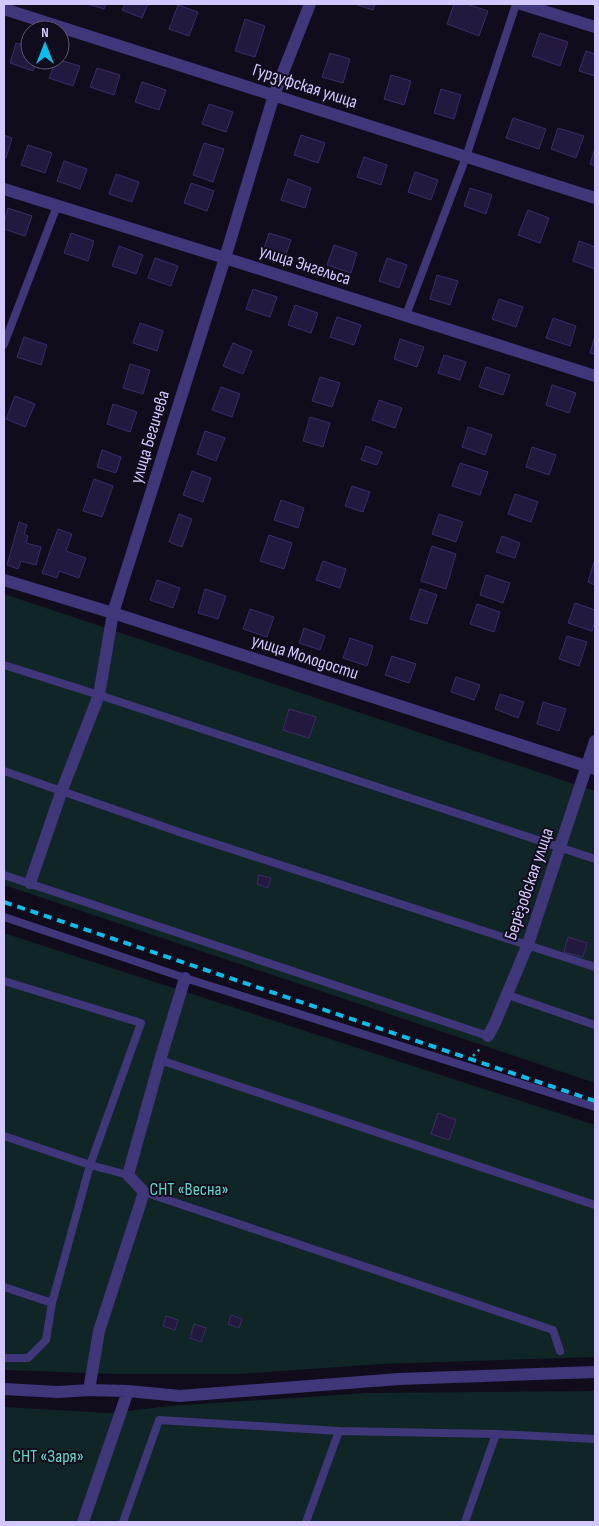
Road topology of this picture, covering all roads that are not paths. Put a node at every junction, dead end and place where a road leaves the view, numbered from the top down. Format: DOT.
graph roads {
  1 [pos="310,4"];
  2 [pos="516,4"];
  3 [pos="521,4"];
  4 [pos="4,9"];
  5 [pos="595,27"];
  6 [pos="274,95"];
  7 [pos="466,156"];
  8 [pos="4,189"];
  9 [pos="595,198"];
  10 [pos="57,206"];
  11 [pos="225,258"];
  12 [pos="406,315"];
  13 [pos="4,344"];
  14 [pos="595,376"];
  15 [pos="4,580"];
  16 [pos="113,613"];
  17 [pos="4,665"];
  18 [pos="99,695"];
  19 [pos="595,741"];
  20 [pos="591,768"];
  21 [pos="4,771"];
  22 [pos="62,790"];
  23 [pos="561,849"];
  24 [pos="595,859"];
  25 [pos="4,875"];
  26 [pos="30,883"];
  27 [pos="4,917"];
  28 [pos="528,944"];
  29 [pos="595,967"];
  30 [pos="185,978"];
  31 [pos="4,981"];
  32 [pos="508,995"];
  33 [pos="595,1025"];
  34 [pos="488,1036"];
  35 [pos="160,1060"];
  36 [pos="595,1107"];
  37 [pos="4,1136"];
  38 [pos="90,1164"];
  39 [pos="128,1175"];
  40 [pos="144,1192"];
  41 [pos="595,1205"];
  42 [pos="4,1287"];
  43 [pos="52,1303"];
  44 [pos="560,1350"];
  45 [pos="4,1358"];
  46 [pos="595,1372"];
  47 [pos="4,1389"];
  48 [pos="88,1390"];
  49 [pos="128,1392"];
  50 [pos="339,1431"];
  51 [pos="496,1434"];
  52 [pos="595,1439"];
  53 [pos="83,1522"];
  54 [pos="123,1522"];
  55 [pos="306,1522"];
  56 [pos="465,1522"];
  1 -- 6 [label="street, улица Бегичева"];
  2 -- 7 [label="lane"];
  3 -- 5 [label="street"];
  4 -- 6 [label="street, Гурзуфская улица"];
  6 -- 7 [label="street, Гурзуфская улица"];
  6 -- 11 [label="street, улица Бегичева"];
  7 -- 9 [label="street, Гурзуфская улица"];
  7 -- 12 [label="lane"];
  8 -- 10 [label="street, улица Энгельса"];
  10 -- 11 [label="street, улица Энгельса"];
  10 -- 13 [label="lane"];
  11 -- 12 [label="street, улица Энгельса"];
  11 -- 16 [label="street, улица Бегичева"];
  12 -- 14 [label="street, улица Энгельса"];
  15 -- 16 [label="street, улица Молодости"];
  16 -- 18 [label="street, улица Бегичева"];
  16 -- 20 [label="street, улица Молодости"];
  17 -- 18 [label="lane"];
  18 -- 22 [label="street, улица Бегичева"];
  18 -- 23 [label="lane"];
  19 -- 20 [label="street, Берёзовская улица"];
  20 -- 23 [label="street, Берёзовская улица"];
  21 -- 22 [label="lane"];
  22 -- 26 [label="street, улица Бегичева"];
  22 -- 28 [label="lane"];
  23 -- 24 [label="lane"];
  23 -- 28 [label="street, Берёзовская улица"];
  25 -- 26 [label="lane"];
  26 -- 34 [label="lane"];
  27 -- 30 [label="lane"];
  28 -- 29 [label="lane"];
  28 -- 32 [label="street, Берёзовская улица"];
  30 -- 35 [label="street"];
  30 -- 36 [label="lane"];
  31 -- 38 [label="lane"];
  32 -- 33 [label="lane"];
  32 -- 34 [label="street, Берёзовская улица"];
  35 -- 39 [label="street"];
  35 -- 41 [label="lane"];
  37 -- 38 [label="lane"];
  38 -- 39 [label="lane"];
  38 -- 43 [label="lane"];
  39 -- 40 [label="street"];
  40 -- 44 [label="lane"];
  40 -- 48 [label="street"];
  42 -- 43 [label="lane"];
  43 -- 45 [label="lane"];
  46 -- 49 [label="street"];
  47 -- 48 [label="street"];
  48 -- 49 [label="street"];
  49 -- 53 [label="street"];
  50 -- 51 [label="lane"];
  50 -- 54 [label="lane"];
  50 -- 55 [label="lane"];
  51 -- 52 [label="lane"];
  51 -- 56 [label="lane"];
}
